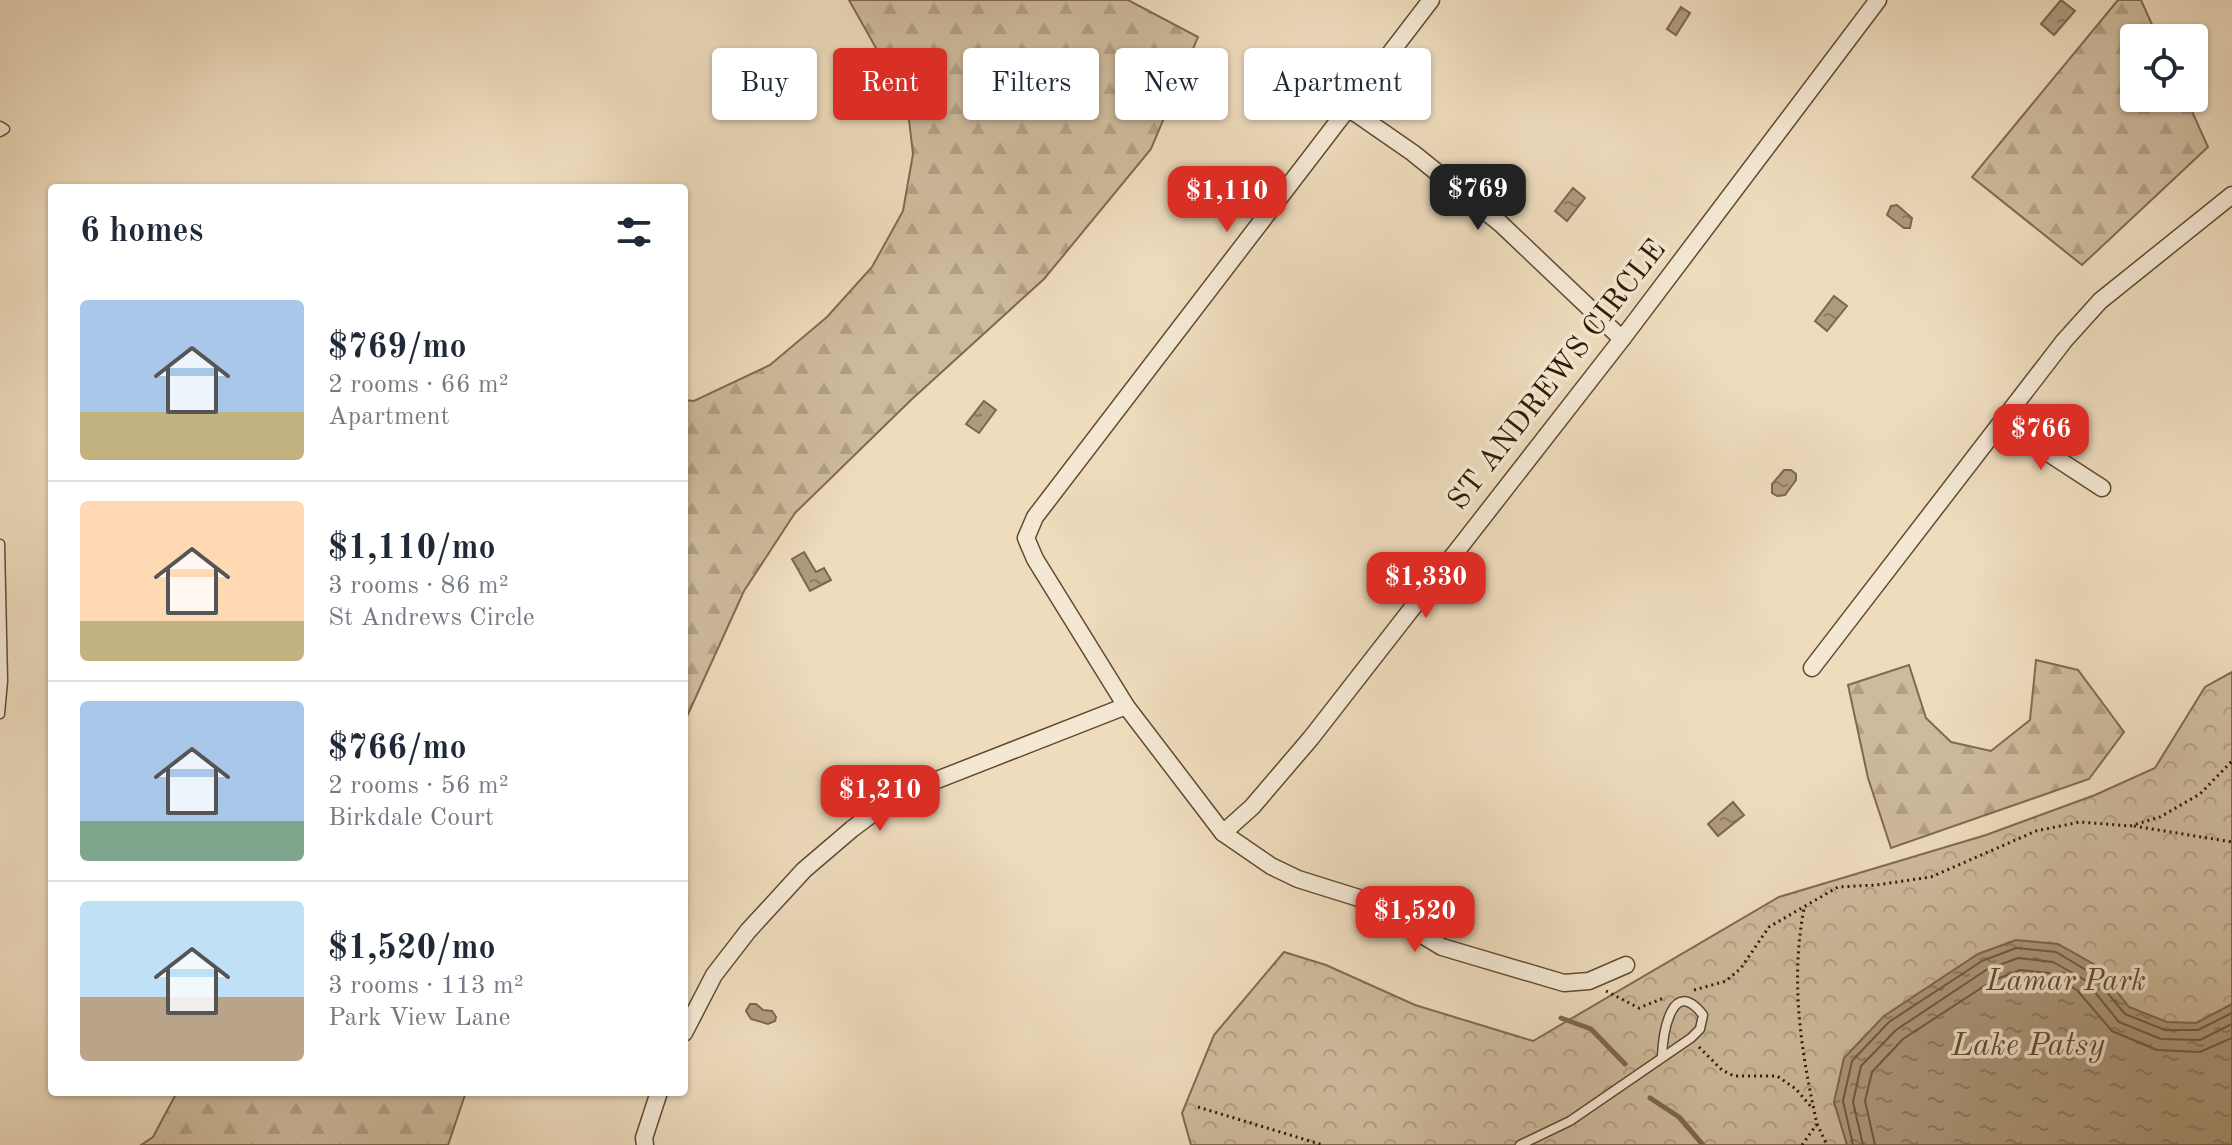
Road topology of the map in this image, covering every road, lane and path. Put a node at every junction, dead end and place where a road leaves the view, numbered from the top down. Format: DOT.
graph roads {
  1 [pos="1431,0"];
  2 [pos="1878,0"];
  3 [pos="1394,48"];
  4 [pos="1339,120"];
  5 [pos="1365,120"];
  6 [pos="2232,195"];
  7 [pos="1622,339"];
  8 [pos="2002,423"];
  9 [pos="2102,488"];
  10 [pos="0,544"];
  11 [pos="1812,668"];
  12 [pos="1126,706"];
  13 [pos="0,714"];
  14 [pos="2232,761"];
  15 [pos="2130,826"];
  16 [pos="1223,833"];
  17 [pos="2232,842"];
  18 [pos="1804,907"];
  19 [pos="1626,965"];
  20 [pos="1589,981"];
  21 [pos="1686,990"];
  22 [pos="1668,995"];
  23 [pos="688,1025"];
  24 [pos="1691,1038"];
  25 [pos="1662,1056"];
  26 [pos="658,1096"];
  27 [pos="1198,1107"];
  28 [pos="1814,1110"];
  29 [pos="1817,1124"];
  30 [pos="645,1145"];
  31 [pos="1323,1145"];
  32 [pos="1520,1145"];
  33 [pos="1802,1145"];
  34 [pos="1827,1145"];
  1 -- 3 [label="street"];
  2 -- 7 [label="street, ST ANDREWS CIRCLE"];
  4 -- 12 [label="street"];
  5 -- 7 [label="street"];
  6 -- 8 [label="street"];
  7 -- 16 [label="street, ST ANDREWS CIRCLE"];
  8 -- 9 [label="street"];
  8 -- 11 [label="street"];
  10 -- 13 [label="lane"];
  12 -- 16 [label="street"];
  12 -- 23 [label="street"];
  14 -- 15 [label="path"];
  15 -- 17 [label="path"];
  15 -- 18 [label="path"];
  16 -- 20 [label="street"];
  18 -- 21 [label="path"];
  18 -- 28 [label="path"];
  19 -- 20 [label="street"];
  20 -- 22 [label="path"];
  24 -- 25 [label="lane"];
  24 -- 25 [label="lane"];
  24 -- 28 [label="path"];
  25 -- 32 [label="lane"];
  26 -- 30 [label="street"];
  27 -- 31 [label="path"];
  28 -- 29 [label="path"];
  29 -- 33 [label="path"];
  29 -- 34 [label="path"];
}
